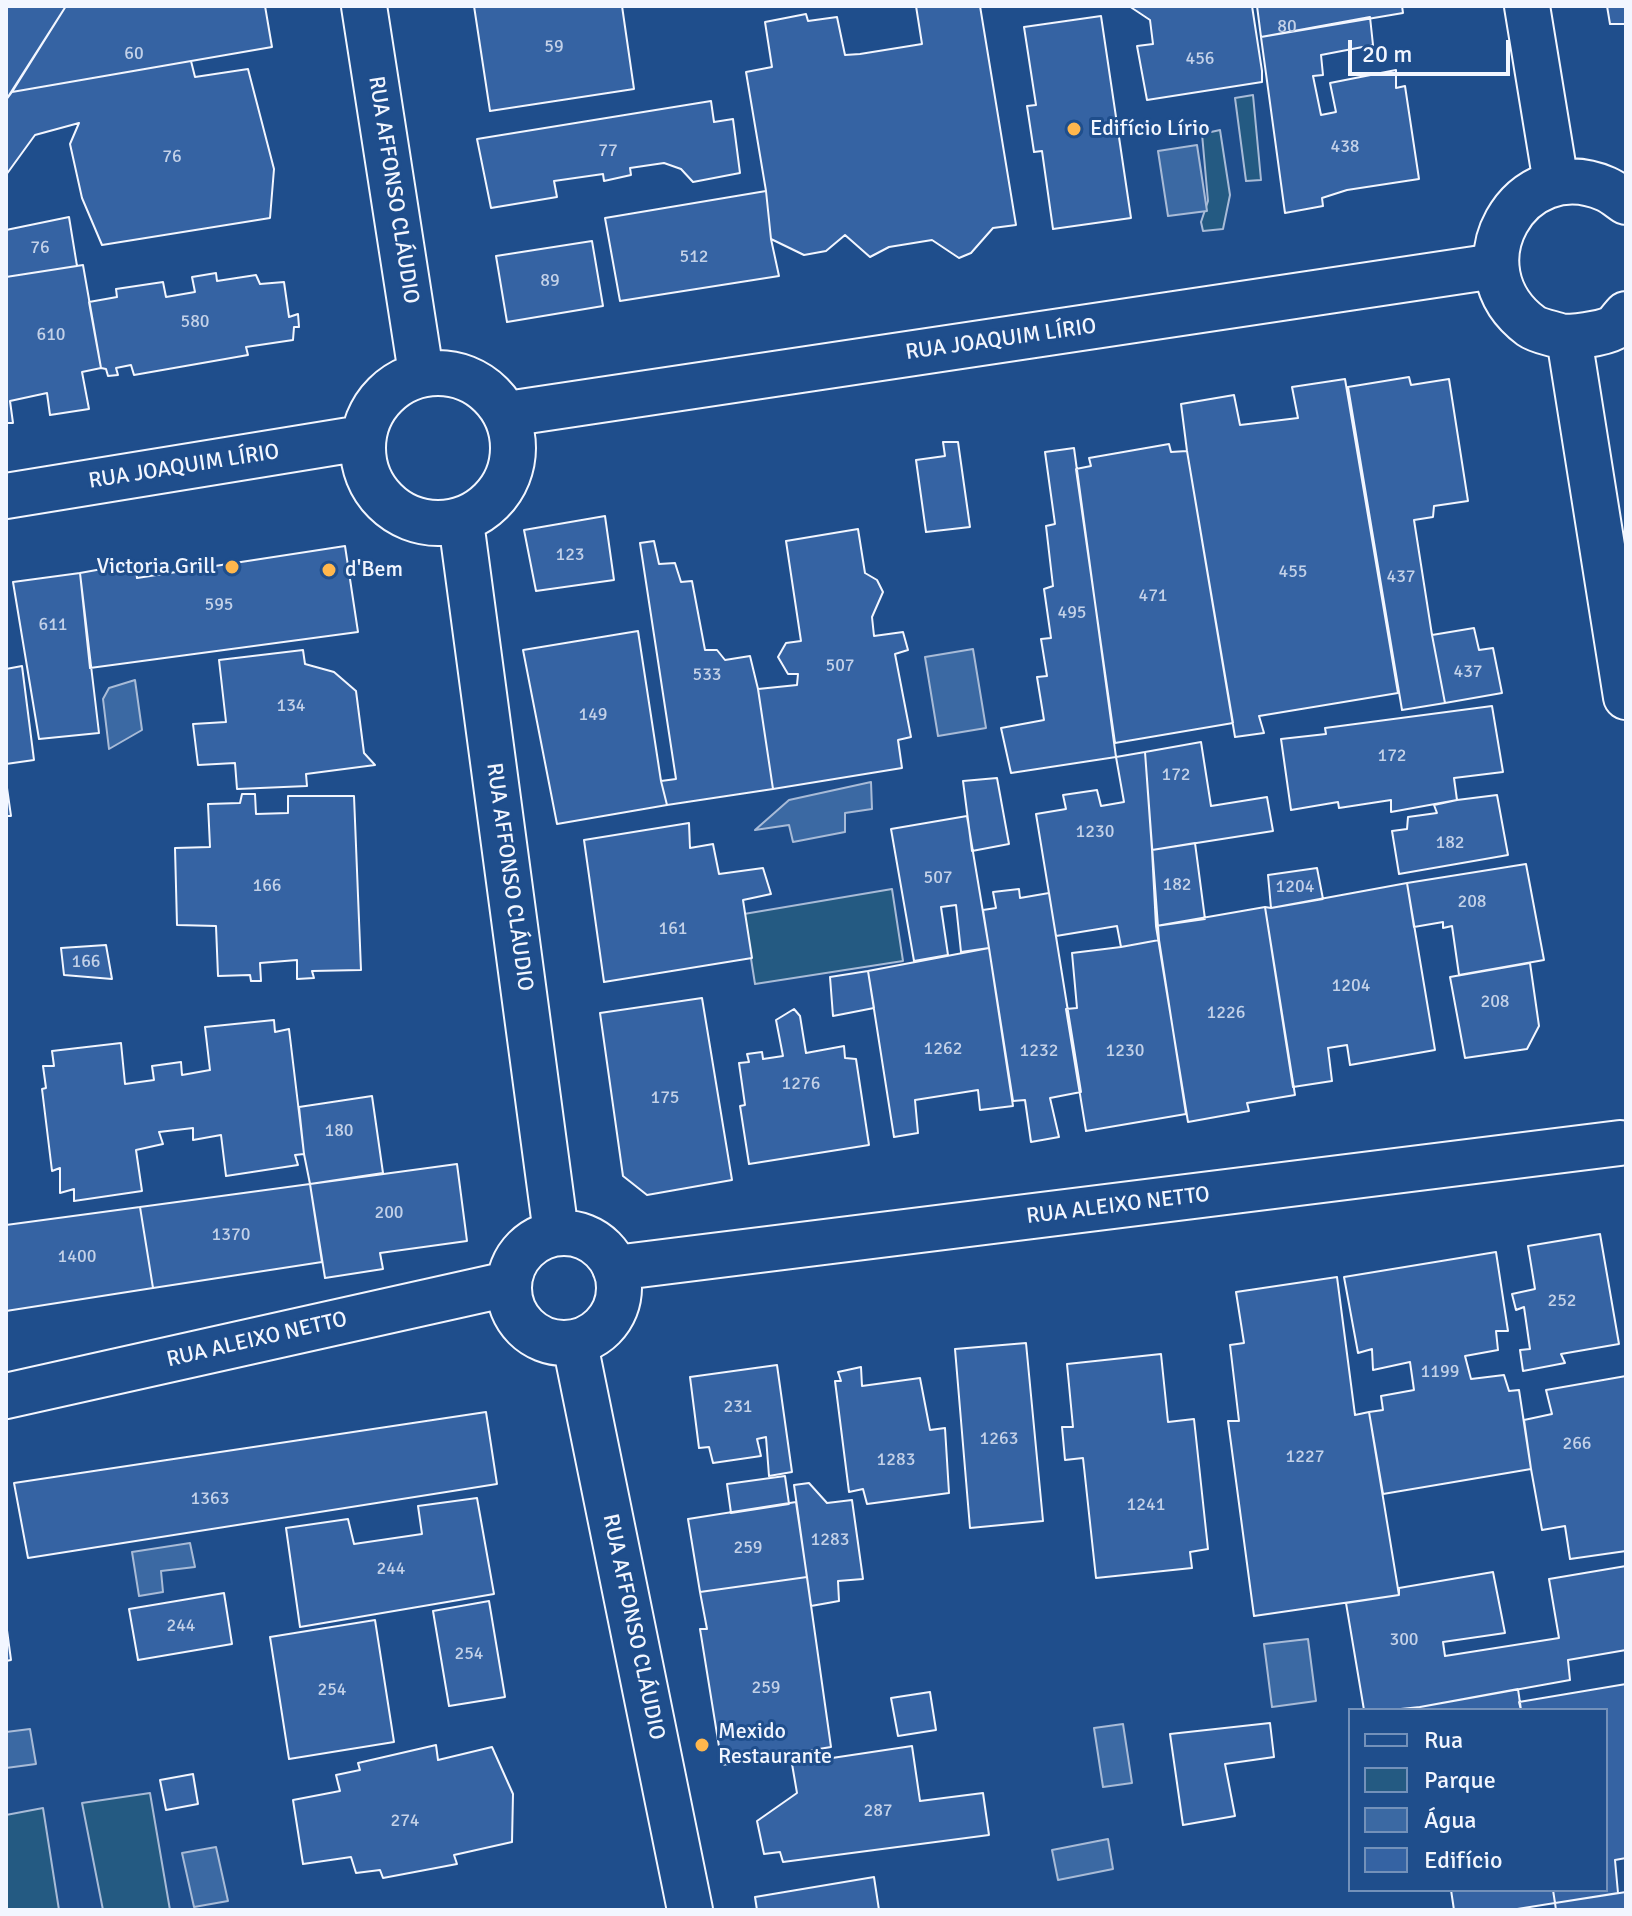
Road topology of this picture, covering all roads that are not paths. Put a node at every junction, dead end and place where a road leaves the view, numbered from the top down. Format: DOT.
graph roads {
  1 [pos="364,6"];
  2 [pos="1527,6"];
  3 [pos="1556,183"];
  4 [pos="1626,202"];
  5 [pos="1495,266"];
  6 [pos="1626,314"];
  7 [pos="1569,338"];
  8 [pos="421,373"];
  9 [pos="507,414"];
  10 [pos="362,438"];
  11 [pos="6,496"];
  12 [pos="461,522"];
  13 [pos="1626,697"];
  14 [pos="1624,1137"];
  15 [pos="556,1233"];
  16 [pos="615,1268"];
  17 [pos="508,1284"];
  18 [pos="575,1344"];
  19 [pos="6,1396"];
  20 [pos="690,1910"];
  1 -- 8 [label="street, RUA AFFONSO CLÁUDIO"];
  2 -- 3 [label="street"];
  3 -- 4 [label="street"];
  3 -- 5 [label="street"];
  5 -- 7 [label="street"];
  5 -- 9 [label="street, RUA JOAQUIM LÍRIO"];
  6 -- 7 [label="street"];
  7 -- 13 [label="street"];
  8 -- 9 [label="street"];
  8 -- 10 [label="street"];
  9 -- 12 [label="street"];
  10 -- 11 [label="street, RUA JOAQUIM LÍRIO"];
  10 -- 12 [label="street"];
  12 -- 15 [label="street, RUA AFFONSO CLÁUDIO"];
  14 -- 16 [label="street, RUA ALEIXO NETTO"];
  15 -- 16 [label="street"];
  15 -- 17 [label="street"];
  16 -- 18 [label="street"];
  17 -- 18 [label="street"];
  17 -- 19 [label="street, RUA ALEIXO NETTO"];
  18 -- 20 [label="street, RUA AFFONSO CLÁUDIO"];
}
